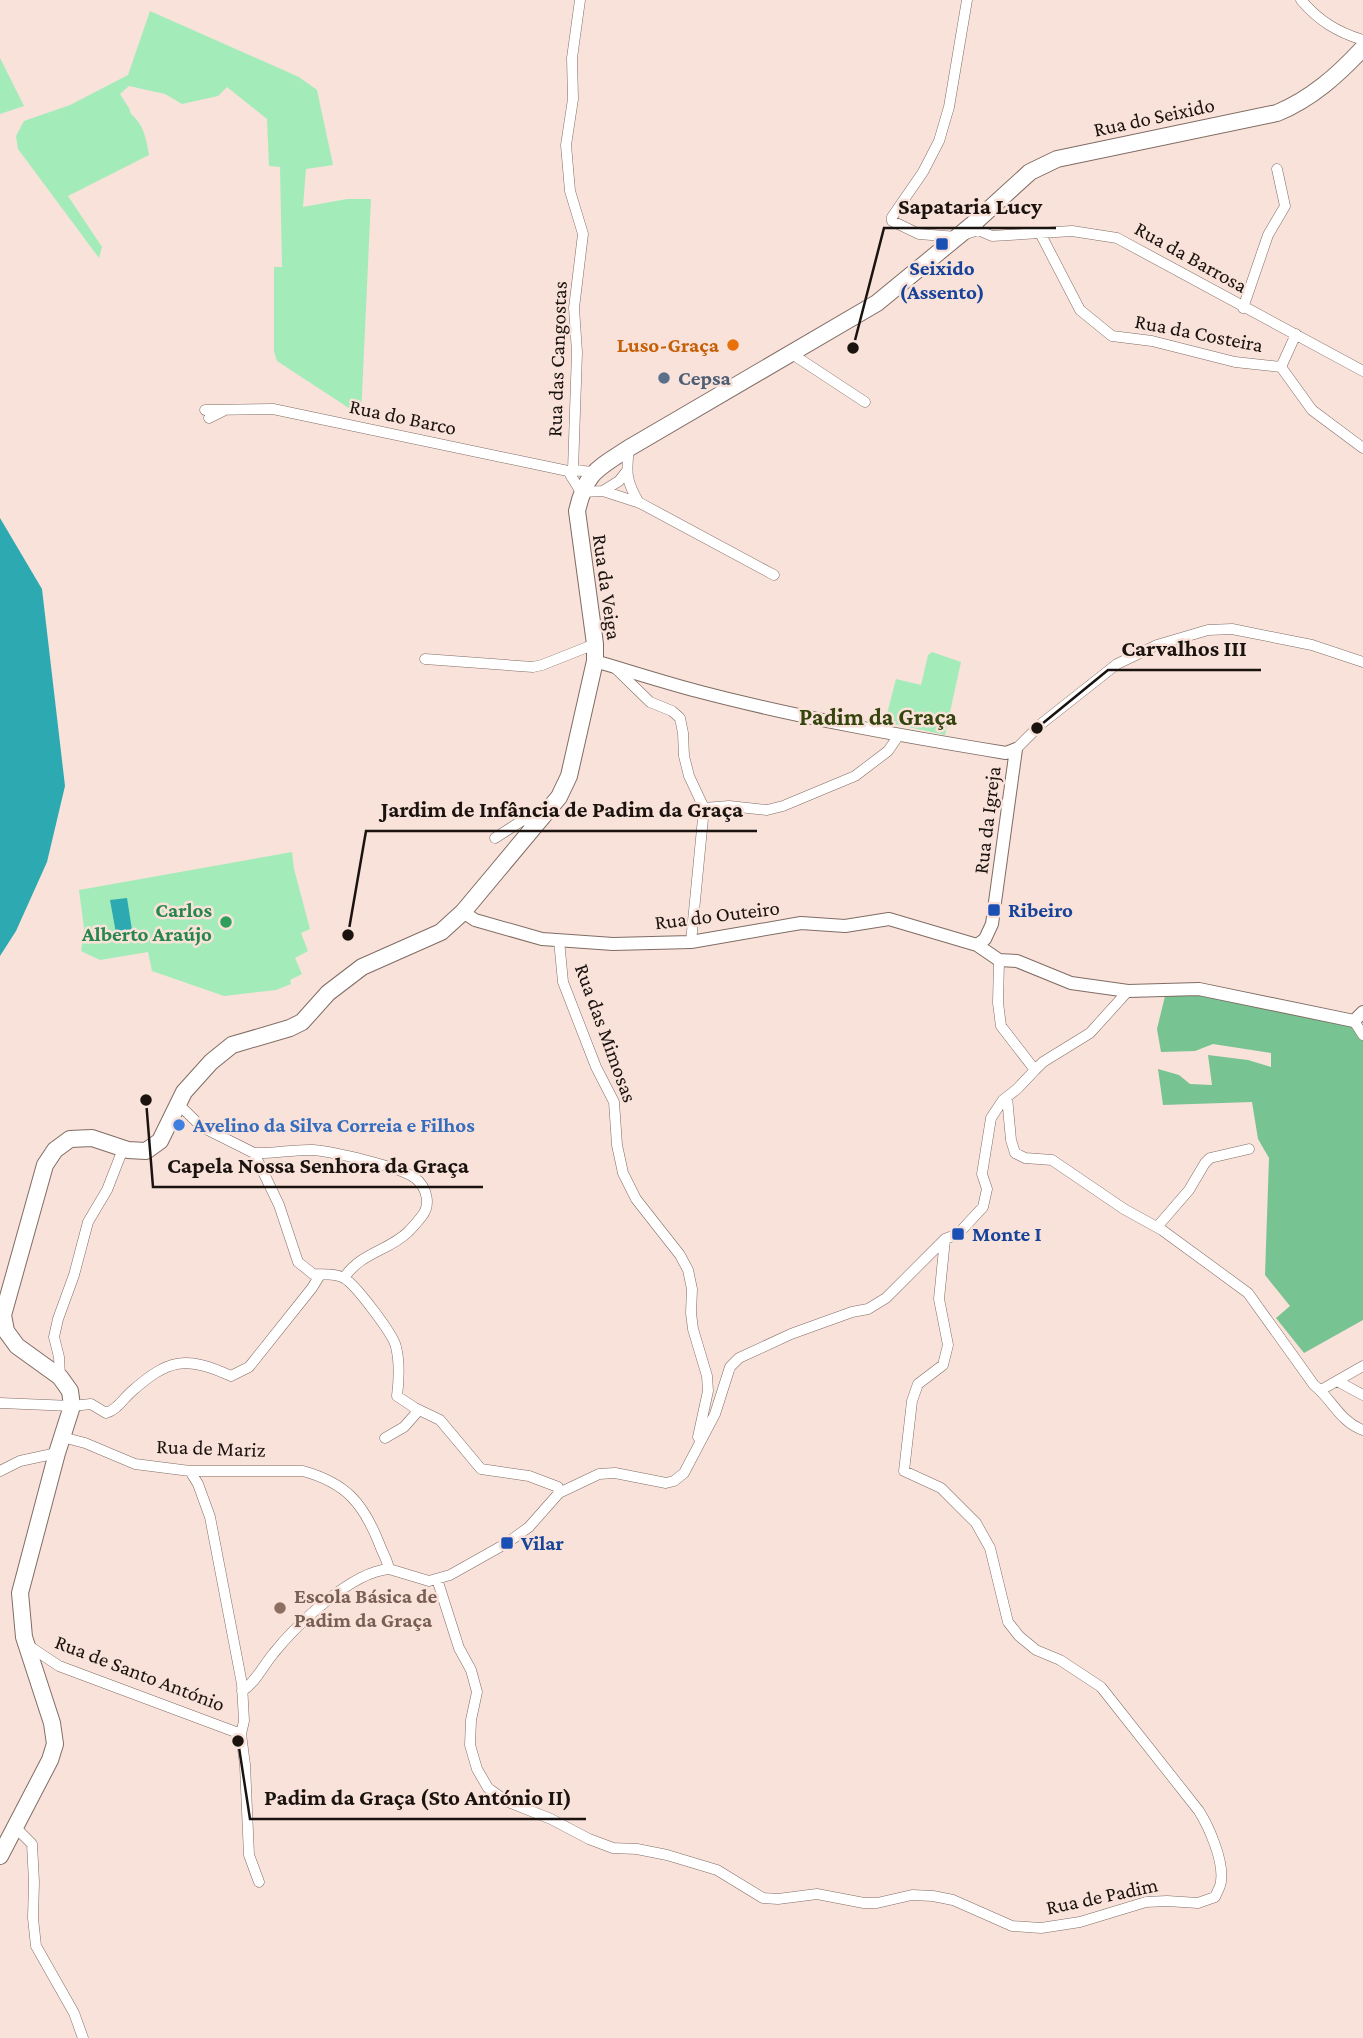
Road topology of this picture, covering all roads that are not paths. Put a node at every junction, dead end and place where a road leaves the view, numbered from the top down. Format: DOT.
graph roads {
  1 [pos="580,0"];
  2 [pos="967,0"];
  3 [pos="1301,0"];
  4 [pos="1363,40"];
  5 [pos="1363,48"];
  6 [pos="1277,169"];
  7 [pos="1040,233"];
  8 [pos="957,237"];
  9 [pos="1243,308"];
  10 [pos="1296,334"];
  11 [pos="792,354"];
  12 [pos="1281,368"];
  13 [pos="1363,371"];
  14 [pos="865,402"];
  15 [pos="207,414"];
  16 [pos="629,448"];
  17 [pos="1363,449"];
  18 [pos="570,471"];
  19 [pos="593,472"];
  20 [pos="626,472"];
  21 [pos="603,491"];
  22 [pos="581,492"];
  23 [pos="640,503"];
  24 [pos="774,575"];
  25 [pos="595,643"];
  26 [pos="425,659"];
  27 [pos="595,661"];
  28 [pos="1363,663"];
  29 [pos="614,667"];
  30 [pos="899,735"];
  31 [pos="1016,749"];
  32 [pos="704,807"];
  33 [pos="536,824"];
  34 [pos="495,838"];
  35 [pos="463,912"];
  36 [pos="559,940"];
  37 [pos="691,942"];
  38 [pos="977,945"];
  39 [pos="999,960"];
  40 [pos="1128,991"];
  41 [pos="1359,1017"];
  42 [pos="1363,1035"];
  43 [pos="1035,1070"];
  44 [pos="1007,1097"];
  45 [pos="178,1104"];
  46 [pos="123,1149"];
  47 [pos="1249,1149"];
  48 [pos="254,1153"];
  49 [pos="1157,1227"];
  50 [pos="944,1239"];
  51 [pos="320,1275"];
  52 [pos="344,1278"];
  53 [pos="1363,1366"];
  54 [pos="60,1377"];
  55 [pos="1339,1382"];
  56 [pos="1321,1390"];
  57 [pos="1363,1395"];
  58 [pos="0,1403"];
  59 [pos="72,1406"];
  60 [pos="419,1410"];
  61 [pos="1363,1430"];
  62 [pos="385,1438"];
  63 [pos="60,1445"];
  64 [pos="695,1451"];
  65 [pos="0,1471"];
  66 [pos="190,1471"];
  67 [pos="559,1493"];
  68 [pos="388,1569"];
  69 [pos="438,1579"];
  70 [pos="26,1644"];
  71 [pos="242,1691"];
  72 [pos="241,1734"];
  73 [pos="15,1827"];
  74 [pos="1,1850"];
  75 [pos="259,1882"];
  76 [pos="83,2038"];
  1 -- 18 [label="street, Rua das Cangostas"];
  2 -- 8 [label="street, Rua da Barrosa"];
  3 -- 4 [label="street"];
  5 -- 8 [label="main road, Rua do Seixido"];
  6 -- 9 [label="street"];
  7 -- 8 [label="street, Rua da Barrosa"];
  7 -- 9 [label="street, Rua da Barrosa"];
  7 -- 12 [label="street, Rua da Costeira"];
  8 -- 11 [label="main road, Rua do Seixido"];
  9 -- 10 [label="street, Rua da Barrosa"];
  10 -- 12 [label="street, Rua da Costeira"];
  10 -- 13 [label="street, Rua da Barrosa"];
  11 -- 14 [label="street"];
  11 -- 16 [label="main road, Rua do Seixido"];
  12 -- 17 [label="street, Rua da Costeira"];
  15 -- 18 [label="street, Rua do Barco"];
  16 -- 19 [label="main road, Rua do Seixido"];
  16 -- 20 [label="street"];
  18 -- 19 [label="street, Rua do Barco"];
  18 -- 22 [label="street"];
  19 -- 22 [label="main road, Rua da Veiga"];
  20 -- 21 [label="street"];
  20 -- 23 [label="street"];
  21 -- 22 [label="street"];
  21 -- 23 [label="street"];
  22 -- 25 [label="main road, Rua da Veiga"];
  23 -- 24 [label="street"];
  25 -- 26 [label="street"];
  25 -- 27 [label="main road, Rua da Veiga"];
  27 -- 29 [label="street, Rua da Igreja"];
  27 -- 33 [label="main road, Rua da Veiga"];
  28 -- 31 [label="street"];
  29 -- 30 [label="street, Rua da Igreja"];
  29 -- 32 [label="street"];
  30 -- 31 [label="street, Rua da Igreja"];
  30 -- 32 [label="street"];
  31 -- 38 [label="street, Rua da Igreja"];
  32 -- 37 [label="street"];
  33 -- 34 [label="street"];
  33 -- 35 [label="main road, Rua da Veiga"];
  35 -- 36 [label="street, Rua do Outeiro"];
  35 -- 45 [label="main road, Rua da Veiga"];
  36 -- 37 [label="street, Rua do Outeiro"];
  36 -- 64 [label="street, Rua das Mimosas"];
  37 -- 38 [label="street, Rua do Outeiro"];
  38 -- 39 [label="street, Rua do Outeiro"];
  39 -- 40 [label="street"];
  39 -- 43 [label="street"];
  40 -- 41 [label="street"];
  40 -- 43 [label="street"];
  41 -- 42 [label="street"];
  43 -- 44 [label="street"];
  44 -- 49 [label="street"];
  44 -- 50 [label="street"];
  45 -- 46 [label="main road, Rua da Veiga"];
  45 -- 48 [label="street"];
  46 -- 54 [label="street"];
  46 -- 54 [label="main road"];
  47 -- 49 [label="street"];
  48 -- 51 [label="street"];
  48 -- 52 [label="street"];
  49 -- 56 [label="street"];
  50 -- 64 [label="street"];
  50 -- 69 [label="street, Rua de Padim"];
  51 -- 52 [label="street"];
  51 -- 59 [label="street"];
  52 -- 60 [label="street"];
  53 -- 55 [label="street"];
  54 -- 59 [label="main road"];
  55 -- 56 [label="street"];
  55 -- 57 [label="street"];
  56 -- 61 [label="street"];
  58 -- 59 [label="street"];
  59 -- 63 [label="main road"];
  60 -- 62 [label="street"];
  60 -- 67 [label="street"];
  63 -- 65 [label="street"];
  63 -- 66 [label="street, Rua de Mariz"];
  63 -- 70 [label="main road"];
  64 -- 67 [label="street"];
  66 -- 68 [label="street, Rua de Mariz"];
  66 -- 71 [label="street"];
  67 -- 69 [label="street"];
  68 -- 69 [label="street"];
  68 -- 71 [label="street"];
  70 -- 72 [label="street, Rua de Santo António"];
  70 -- 73 [label="main road"];
  71 -- 72 [label="street"];
  72 -- 75 [label="street"];
  73 -- 74 [label="main road"];
  73 -- 76 [label="street"];
}
